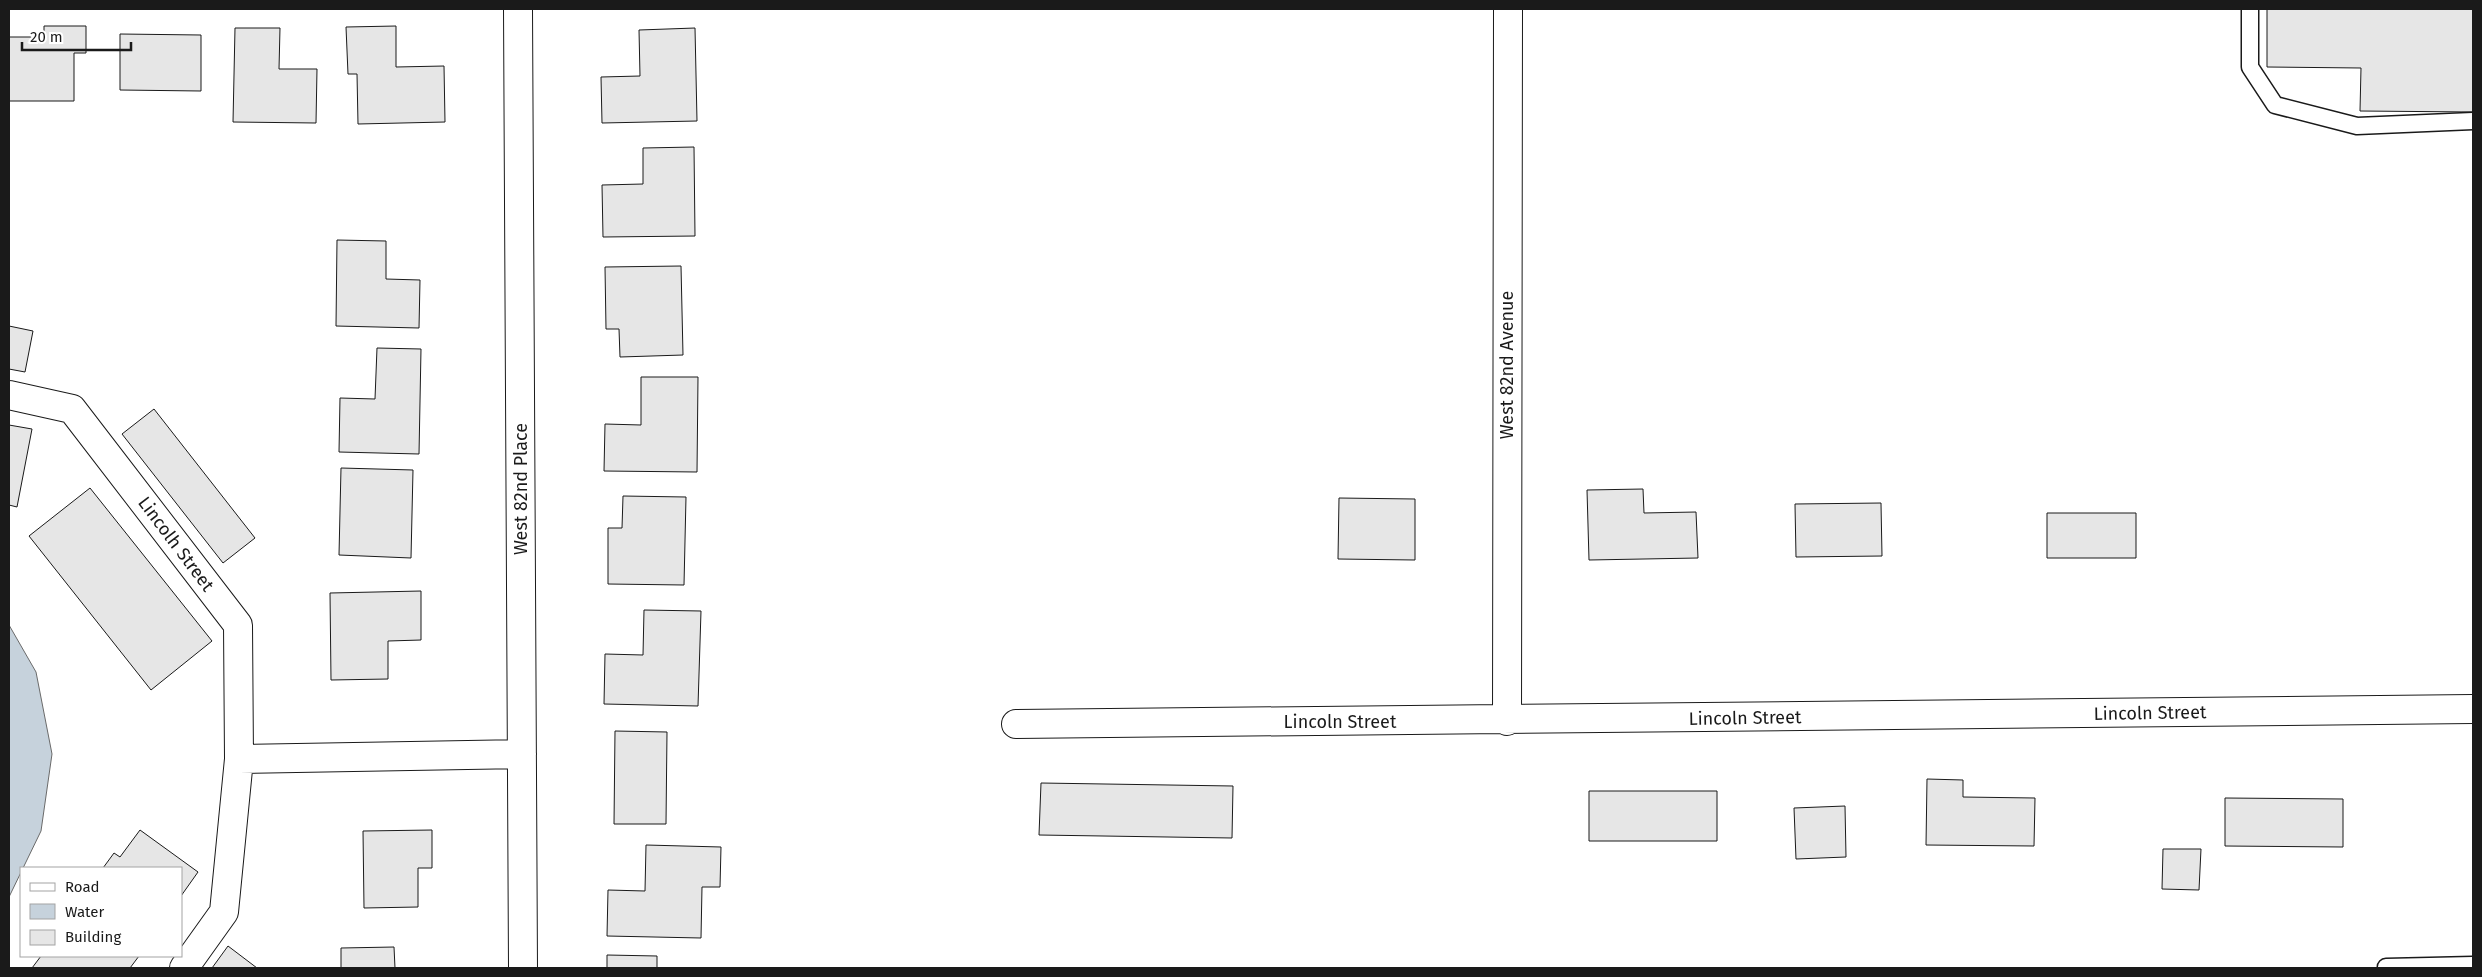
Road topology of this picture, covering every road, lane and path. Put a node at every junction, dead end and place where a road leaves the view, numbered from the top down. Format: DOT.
graph roads {
  1 [pos="518,9"];
  2 [pos="1508,9"];
  3 [pos="2250,9"];
  4 [pos="2473,121"];
  5 [pos="9,394"];
  6 [pos="2473,709"];
  7 [pos="1507,721"];
  8 [pos="1016,724"];
  9 [pos="522,754"];
  10 [pos="239,758"];
  11 [pos="2473,965"];
  12 [pos="2386,967"];
  13 [pos="184,968"];
  14 [pos="523,968"];
  1 -- 9 [label="street, West 82nd Place"];
  2 -- 7 [label="street, West 82nd Avenue"];
  3 -- 4 [label="lane"];
  5 -- 10 [label="street, Lincolh Street"];
  6 -- 7 [label="street, Lincoln Street"];
  7 -- 8 [label="street, Lincoln Street"];
  9 -- 10 [label="street"];
  9 -- 14 [label="street, West 82nd Place"];
  10 -- 13 [label="street, Lincolh Street"];
  11 -- 12 [label="lane"];
}
